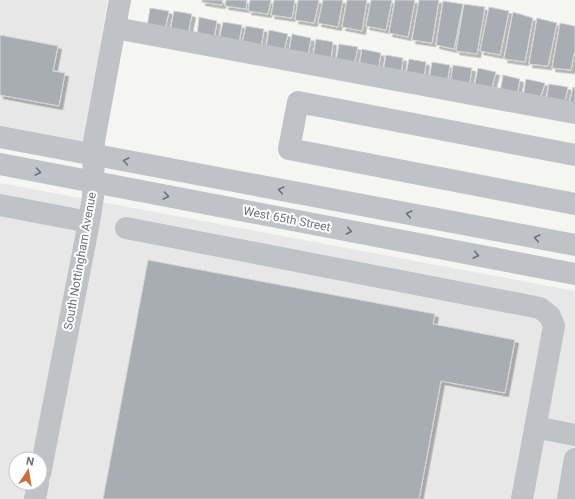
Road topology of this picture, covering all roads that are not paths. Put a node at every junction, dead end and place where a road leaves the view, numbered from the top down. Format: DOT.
graph roads {
  1 [pos="120,0"];
  2 [pos="115,28"];
  3 [pos="575,113"];
  4 [pos="0,137"];
  5 [pos="94,155"];
  6 [pos="575,155"];
  7 [pos="0,164"];
  8 [pos="93,182"];
  9 [pos="575,204"];
  10 [pos="0,205"];
  11 [pos="89,222"];
  12 [pos="126,228"];
  13 [pos="575,245"];
  14 [pos="575,274"];
  15 [pos="535,427"];
  16 [pos="575,435"];
  17 [pos="44,451"];
  18 [pos="575,459"];
  19 [pos="522,499"];
  20 [pos="568,499"];
  1 -- 2 [label="street, South Nottingham Avenue"];
  2 -- 3 [label="street"];
  2 -- 5 [label="street, South Nottingham Avenue"];
  4 -- 5 [label="street"];
  5 -- 8 [label="street, South Nottingham Avenue"];
  13 -- 5 [label="street, one-way"];
  6 -- 9 [label="street"];
  7 -- 8 [label="street, West 65th Street, one-way"];
  8 -- 11 [label="street, South Nottingham Avenue"];
  8 -- 14 [label="street, West 65th Street, one-way"];
  10 -- 11 [label="street"];
  11 -- 17 [label="street, South Nottingham Avenue"];
  12 -- 15 [label="street"];
  15 -- 16 [label="street"];
  15 -- 19 [label="street"];
  18 -- 20 [label="street"];
}
